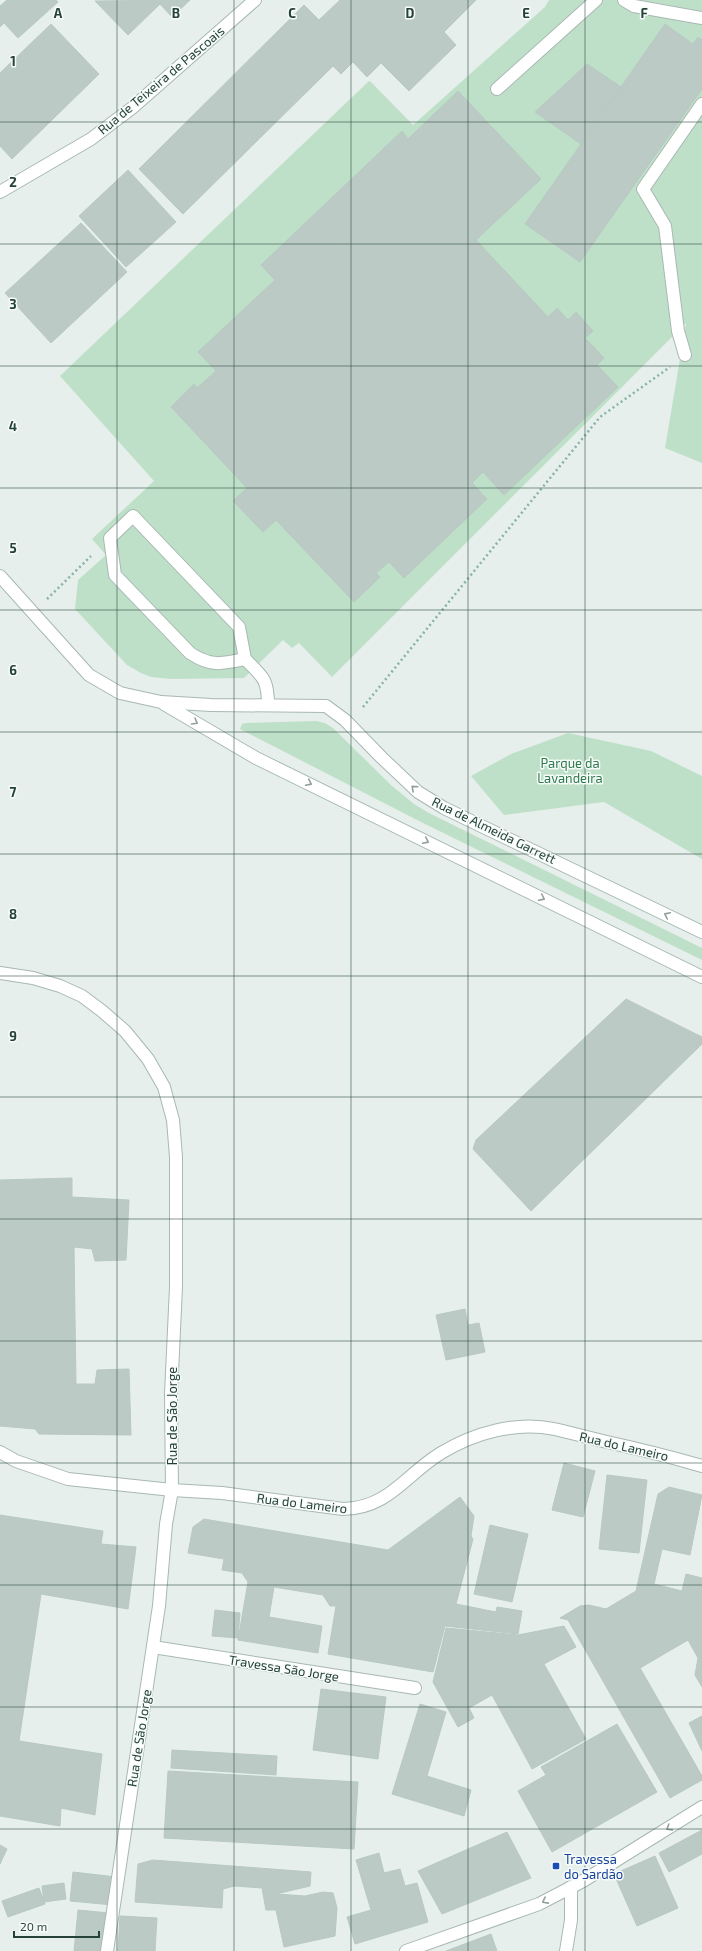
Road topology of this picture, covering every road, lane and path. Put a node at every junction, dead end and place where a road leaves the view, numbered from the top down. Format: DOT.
graph roads {
  1 [pos="255,0"];
  2 [pos="596,0"];
  3 [pos="624,0"];
  4 [pos="702,18"];
  5 [pos="497,89"];
  6 [pos="702,104"];
  7 [pos="0,192"];
  8 [pos="685,355"];
  9 [pos="110,538"];
  10 [pos="0,576"];
  11 [pos="33,613"];
  12 [pos="245,659"];
  13 [pos="161,702"];
  14 [pos="268,705"];
  15 [pos="363,706"];
  16 [pos="702,932"];
  17 [pos="0,973"];
  18 [pos="702,977"];
  19 [pos="0,1452"];
  20 [pos="702,1466"];
  21 [pos="172,1490"];
  22 [pos="153,1647"];
  23 [pos="415,1688"];
  24 [pos="702,1807"];
  25 [pos="571,1887"];
  26 [pos="107,1951"];
  27 [pos="406,1951"];
  28 [pos="566,1951"];
  1 -- 7 [label="street, Rua de Teixeira de Pascoais"];
  2 -- 5 [label="street"];
  3 -- 4 [label="street"];
  6 -- 8 [label="street"];
  8 -- 15 [label="path"];
  9 -- 11 [label="path"];
  9 -- 12 [label="street"];
  9 -- 12 [label="street"];
  10 -- 11 [label="street, Rua de Almeida Garrett"];
  11 -- 13 [label="street, Rua de Almeida Garrett"];
  12 -- 14 [label="street"];
  13 -- 14 [label="street, Rua de Almeida Garrett"];
  13 -- 18 [label="street, Rua de Almeida Garrett, one-way"];
  16 -- 14 [label="street, Rua de Almeida Garrett, one-way"];
  17 -- 21 [label="street, Rua de São Jorge"];
  19 -- 21 [label="street, Rua do Lameiro"];
  20 -- 21 [label="street, Rua do Lameiro"];
  21 -- 22 [label="street, Rua de São Jorge"];
  22 -- 23 [label="street, Travessa São Jorge"];
  22 -- 26 [label="street, Rua de São Jorge"];
  24 -- 25 [label="street, one-way"];
  25 -- 27 [label="street, one-way"];
  25 -- 28 [label="street"];
}
